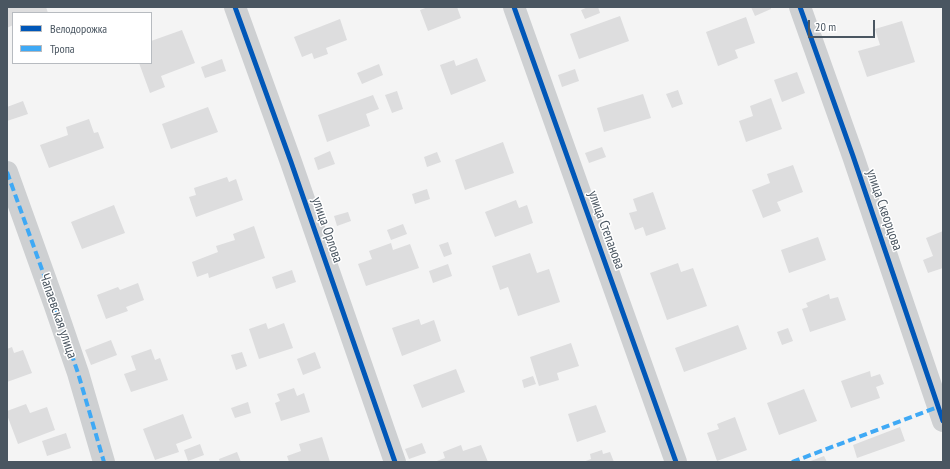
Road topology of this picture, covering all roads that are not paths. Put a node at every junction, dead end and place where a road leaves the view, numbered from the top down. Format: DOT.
graph roads {
  1 [pos="235,7"];
  2 [pos="514,7"];
  3 [pos="800,7"];
  4 [pos="7,172"];
  5 [pos="943,421"];
  6 [pos="104,462"];
  7 [pos="395,462"];
  8 [pos="676,462"];
  1 -- 7 [label="street, улица Орлова"];
  2 -- 8 [label="street, улица Степанова"];
  3 -- 5 [label="street, улица Скворцова"];
  4 -- 6 [label="street, Чапаевская улица"];
}
